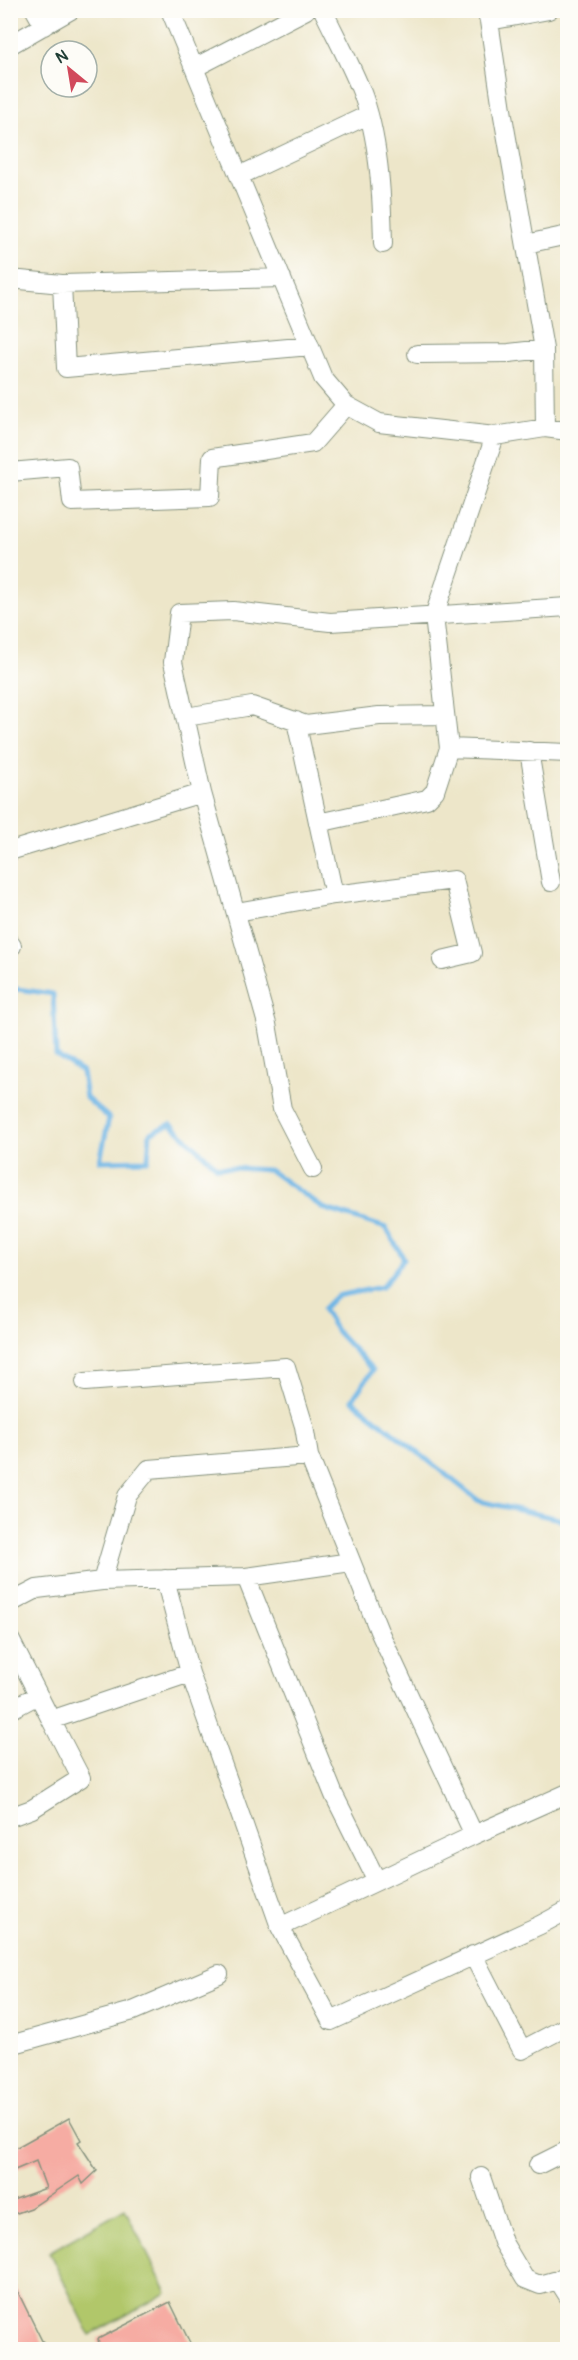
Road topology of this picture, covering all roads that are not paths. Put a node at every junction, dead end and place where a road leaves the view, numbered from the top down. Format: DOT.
graph roads {
  1 [pos="71,10"];
  2 [pos="170,10"];
  3 [pos="306,10"];
  4 [pos="323,10"];
  5 [pos="549,10"];
  6 [pos="488,16"];
  7 [pos="40,18"];
  8 [pos="10,45"];
  9 [pos="194,68"];
  10 [pos="368,115"];
  11 [pos="239,176"];
  12 [pos="567,235"];
  13 [pos="383,244"];
  14 [pos="526,244"];
  15 [pos="282,278"];
  16 [pos="10,279"];
  17 [pos="62,284"];
  18 [pos="310,346"];
  19 [pos="544,349"];
  20 [pos="417,354"];
  21 [pos="346,405"];
  22 [pos="545,429"];
  23 [pos="567,430"];
  24 [pos="495,436"];
  25 [pos="10,472"];
  26 [pos="567,607"];
  27 [pos="434,616"];
  28 [pos="445,715"];
  29 [pos="186,717"];
  30 [pos="296,721"];
  31 [pos="449,748"];
  32 [pos="529,751"];
  33 [pos="567,753"];
  34 [pos="202,793"];
  35 [pos="318,823"];
  36 [pos="10,851"];
  37 [pos="551,882"];
  38 [pos="334,895"];
  39 [pos="236,912"];
  40 [pos="442,960"];
  41 [pos="313,1168"];
  42 [pos="85,1382"];
  43 [pos="309,1456"];
  44 [pos="351,1562"];
  45 [pos="246,1577"];
  46 [pos="165,1579"];
  47 [pos="102,1581"];
  48 [pos="10,1603"];
  49 [pos="10,1639"];
  50 [pos="190,1673"];
  51 [pos="39,1695"];
  52 [pos="10,1710"];
  53 [pos="51,1720"];
  54 [pos="567,1792"];
  55 [pos="10,1817"];
  56 [pos="474,1835"];
  57 [pos="377,1881"];
  58 [pos="567,1910"];
  59 [pos="280,1927"];
  60 [pos="473,1955"];
  61 [pos="219,1974"];
  62 [pos="567,2026"];
  63 [pos="10,2045"];
  64 [pos="567,2150"];
  65 [pos="538,2165"];
  66 [pos="481,2177"];
  67 [pos="562,2277"];
  68 [pos="567,2296"];
  1 -- 7 [label="street"];
  2 -- 9 [label="street"];
  3 -- 9 [label="street"];
  4 -- 10 [label="street"];
  5 -- 6 [label="street"];
  6 -- 14 [label="street"];
  7 -- 8 [label="street"];
  9 -- 11 [label="street"];
  10 -- 11 [label="street"];
  10 -- 13 [label="street"];
  11 -- 15 [label="street"];
  12 -- 14 [label="street"];
  14 -- 19 [label="street"];
  15 -- 17 [label="street"];
  15 -- 18 [label="street"];
  16 -- 17 [label="street"];
  17 -- 18 [label="street"];
  18 -- 21 [label="street"];
  19 -- 20 [label="street"];
  19 -- 22 [label="street"];
  21 -- 24 [label="street"];
  21 -- 25 [label="street"];
  22 -- 23 [label="street"];
  22 -- 24 [label="street"];
  24 -- 27 [label="street"];
  26 -- 27 [label="street"];
  27 -- 28 [label="street"];
  27 -- 29 [label="street"];
  28 -- 30 [label="street"];
  28 -- 31 [label="street"];
  29 -- 30 [label="street"];
  29 -- 34 [label="street"];
  30 -- 35 [label="street"];
  31 -- 32 [label="street"];
  31 -- 35 [label="street"];
  32 -- 33 [label="street"];
  32 -- 37 [label="street"];
  34 -- 36 [label="street"];
  34 -- 39 [label="street"];
  35 -- 38 [label="street"];
  38 -- 39 [label="street"];
  38 -- 40 [label="street"];
  39 -- 41 [label="street"];
  42 -- 43 [label="street"];
  43 -- 44 [label="street"];
  43 -- 47 [label="street"];
  44 -- 45 [label="street"];
  44 -- 56 [label="street"];
  45 -- 46 [label="street"];
  45 -- 57 [label="street"];
  46 -- 47 [label="street"];
  46 -- 50 [label="street"];
  47 -- 48 [label="street"];
  49 -- 51 [label="street"];
  50 -- 53 [label="street"];
  50 -- 59 [label="street"];
  51 -- 52 [label="street"];
  51 -- 53 [label="street"];
  53 -- 55 [label="street"];
  54 -- 56 [label="street"];
  56 -- 57 [label="street"];
  57 -- 59 [label="street"];
  58 -- 60 [label="street"];
  59 -- 60 [label="street"];
  60 -- 62 [label="street"];
  61 -- 63 [label="street"];
  64 -- 65 [label="street"];
  66 -- 67 [label="street"];
  67 -- 68 [label="street"];
}
